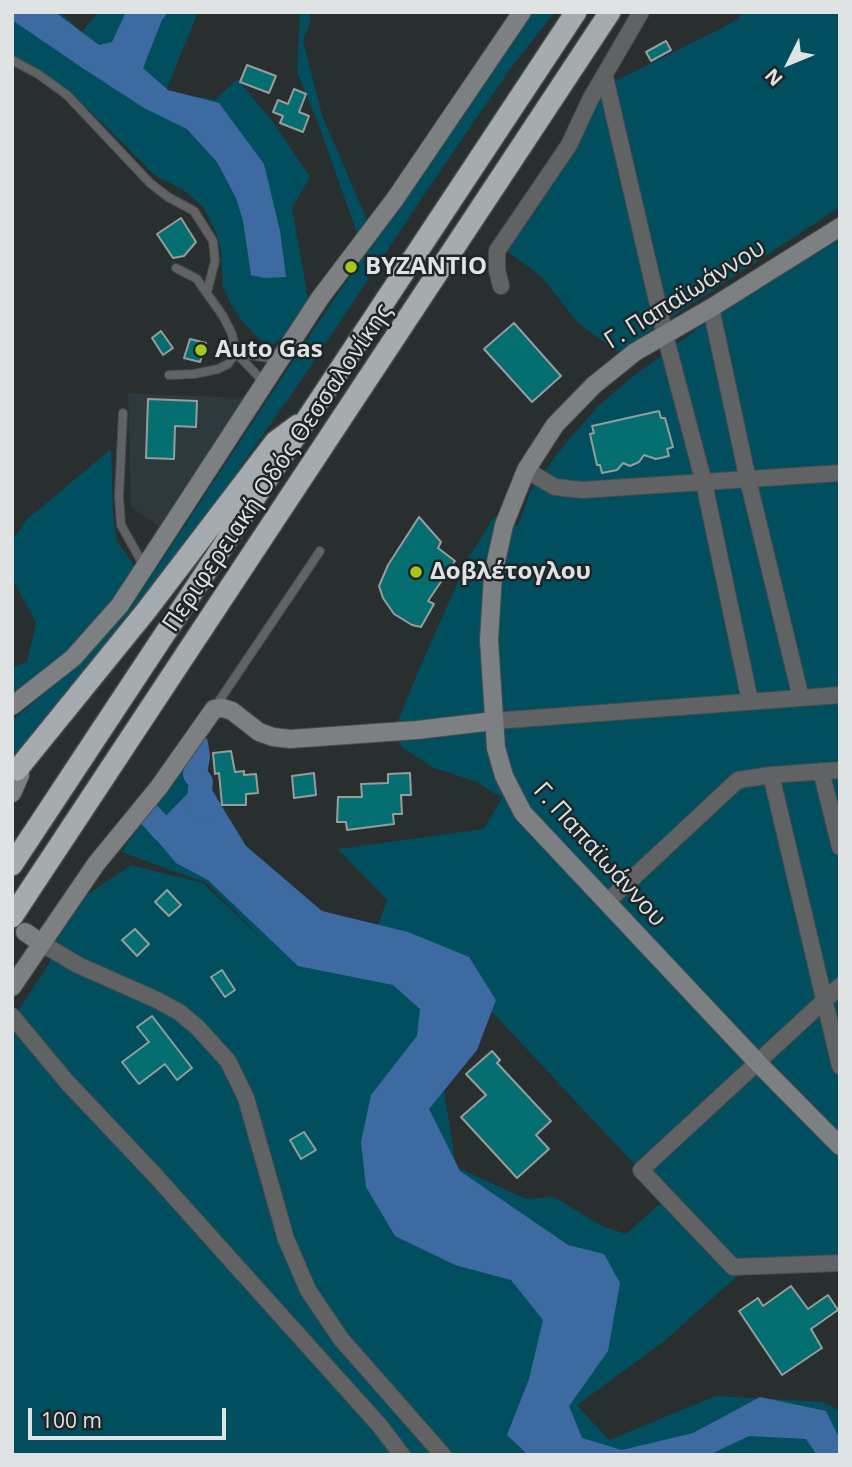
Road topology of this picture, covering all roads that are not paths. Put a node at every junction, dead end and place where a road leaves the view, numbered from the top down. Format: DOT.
graph roads {
  1 [pos="522,12"];
  2 [pos="576,12"];
  3 [pos="610,12"];
  4 [pos="641,12"];
  5 [pos="12,60"];
  6 [pos="605,77"];
  7 [pos="840,227"];
  8 [pos="176,268"];
  9 [pos="501,285"];
  10 [pos="206,292"];
  11 [pos="711,308"];
  12 [pos="665,335"];
  13 [pos="288,347"];
  14 [pos="236,353"];
  15 [pos="169,376"];
  16 [pos="261,388"];
  17 [pos="122,413"];
  18 [pos="308,418"];
  19 [pos="526,470"];
  20 [pos="840,473"];
  21 [pos="748,480"];
  22 [pos="704,483"];
  23 [pos="320,551"];
  24 [pos="146,568"];
  25 [pos="840,695"];
  26 [pos="801,698"];
  27 [pos="750,701"];
  28 [pos="12,706"];
  29 [pos="214,709"];
  30 [pos="494,721"];
  31 [pos="840,770"];
  32 [pos="14,771"];
  33 [pos="821,771"];
  34 [pos="771,775"];
  35 [pos="12,793"];
  36 [pos="840,847"];
  37 [pos="12,865"];
  38 [pos="607,902"];
  39 [pos="17,921"];
  40 [pos="41,943"];
  41 [pos="12,986"];
  42 [pos="840,986"];
  43 [pos="825,1000"];
  44 [pos="12,1016"];
  45 [pos="757,1062"];
  46 [pos="840,1066"];
  47 [pos="840,1146"];
  48 [pos="840,1263"];
  49 [pos="402,1455"];
  50 [pos="443,1455"];
  1 -- 13 [label="street"];
  2 -- 18 [label="highway, Περιφερειακή Οδός Θεσσαλονίκης"];
  3 -- 39 [label="highway, Περιφερειακή Οδός Θεσσαλονίκης"];
  4 -- 6 [label="street"];
  5 -- 10 [label="lane"];
  6 -- 9 [label="street"];
  6 -- 12 [label="street"];
  7 -- 11 [label="street, Γ. Παπαϊωάννου"];
  8 -- 10 [label="lane"];
  10 -- 14 [label="lane"];
  11 -- 12 [label="street, Γ. Παπαϊωάννου"];
  11 -- 21 [label="street"];
  12 -- 19 [label="street, Γ. Παπαϊωάννου"];
  12 -- 22 [label="street"];
  13 -- 14 [label="lane"];
  13 -- 16 [label="street"];
  14 -- 15 [label="lane"];
  14 -- 16 [label="lane"];
  16 -- 24 [label="street"];
  17 -- 24 [label="lane"];
  18 -- 32 [label="highway"];
  18 -- 37 [label="highway, Περιφερειακή Οδός Θεσσαλονίκης"];
  19 -- 22 [label="street"];
  19 -- 30 [label="street, Γ. Παπαϊωάννου"];
  20 -- 21 [label="street"];
  21 -- 22 [label="street"];
  21 -- 26 [label="street"];
  22 -- 27 [label="street"];
  23 -- 29 [label="lane"];
  24 -- 28 [label="street"];
  25 -- 26 [label="street"];
  26 -- 27 [label="street"];
  27 -- 30 [label="street"];
  29 -- 30 [label="street"];
  29 -- 40 [label="street"];
  30 -- 38 [label="street, Γ. Παπαϊωάννου"];
  31 -- 33 [label="street"];
  32 -- 35 [label="street"];
  33 -- 34 [label="street"];
  33 -- 36 [label="street"];
  34 -- 38 [label="street"];
  34 -- 43 [label="street"];
  38 -- 45 [label="street, Γ. Παπαϊωάννου"];
  39 -- 40 [label="street"];
  40 -- 41 [label="street"];
  40 -- 50 [label="street"];
  42 -- 43 [label="street"];
  43 -- 45 [label="street"];
  43 -- 46 [label="street"];
  44 -- 49 [label="street"];
  45 -- 47 [label="street, Γ. Παπαϊωάννου"];
  45 -- 48 [label="street"];
}
